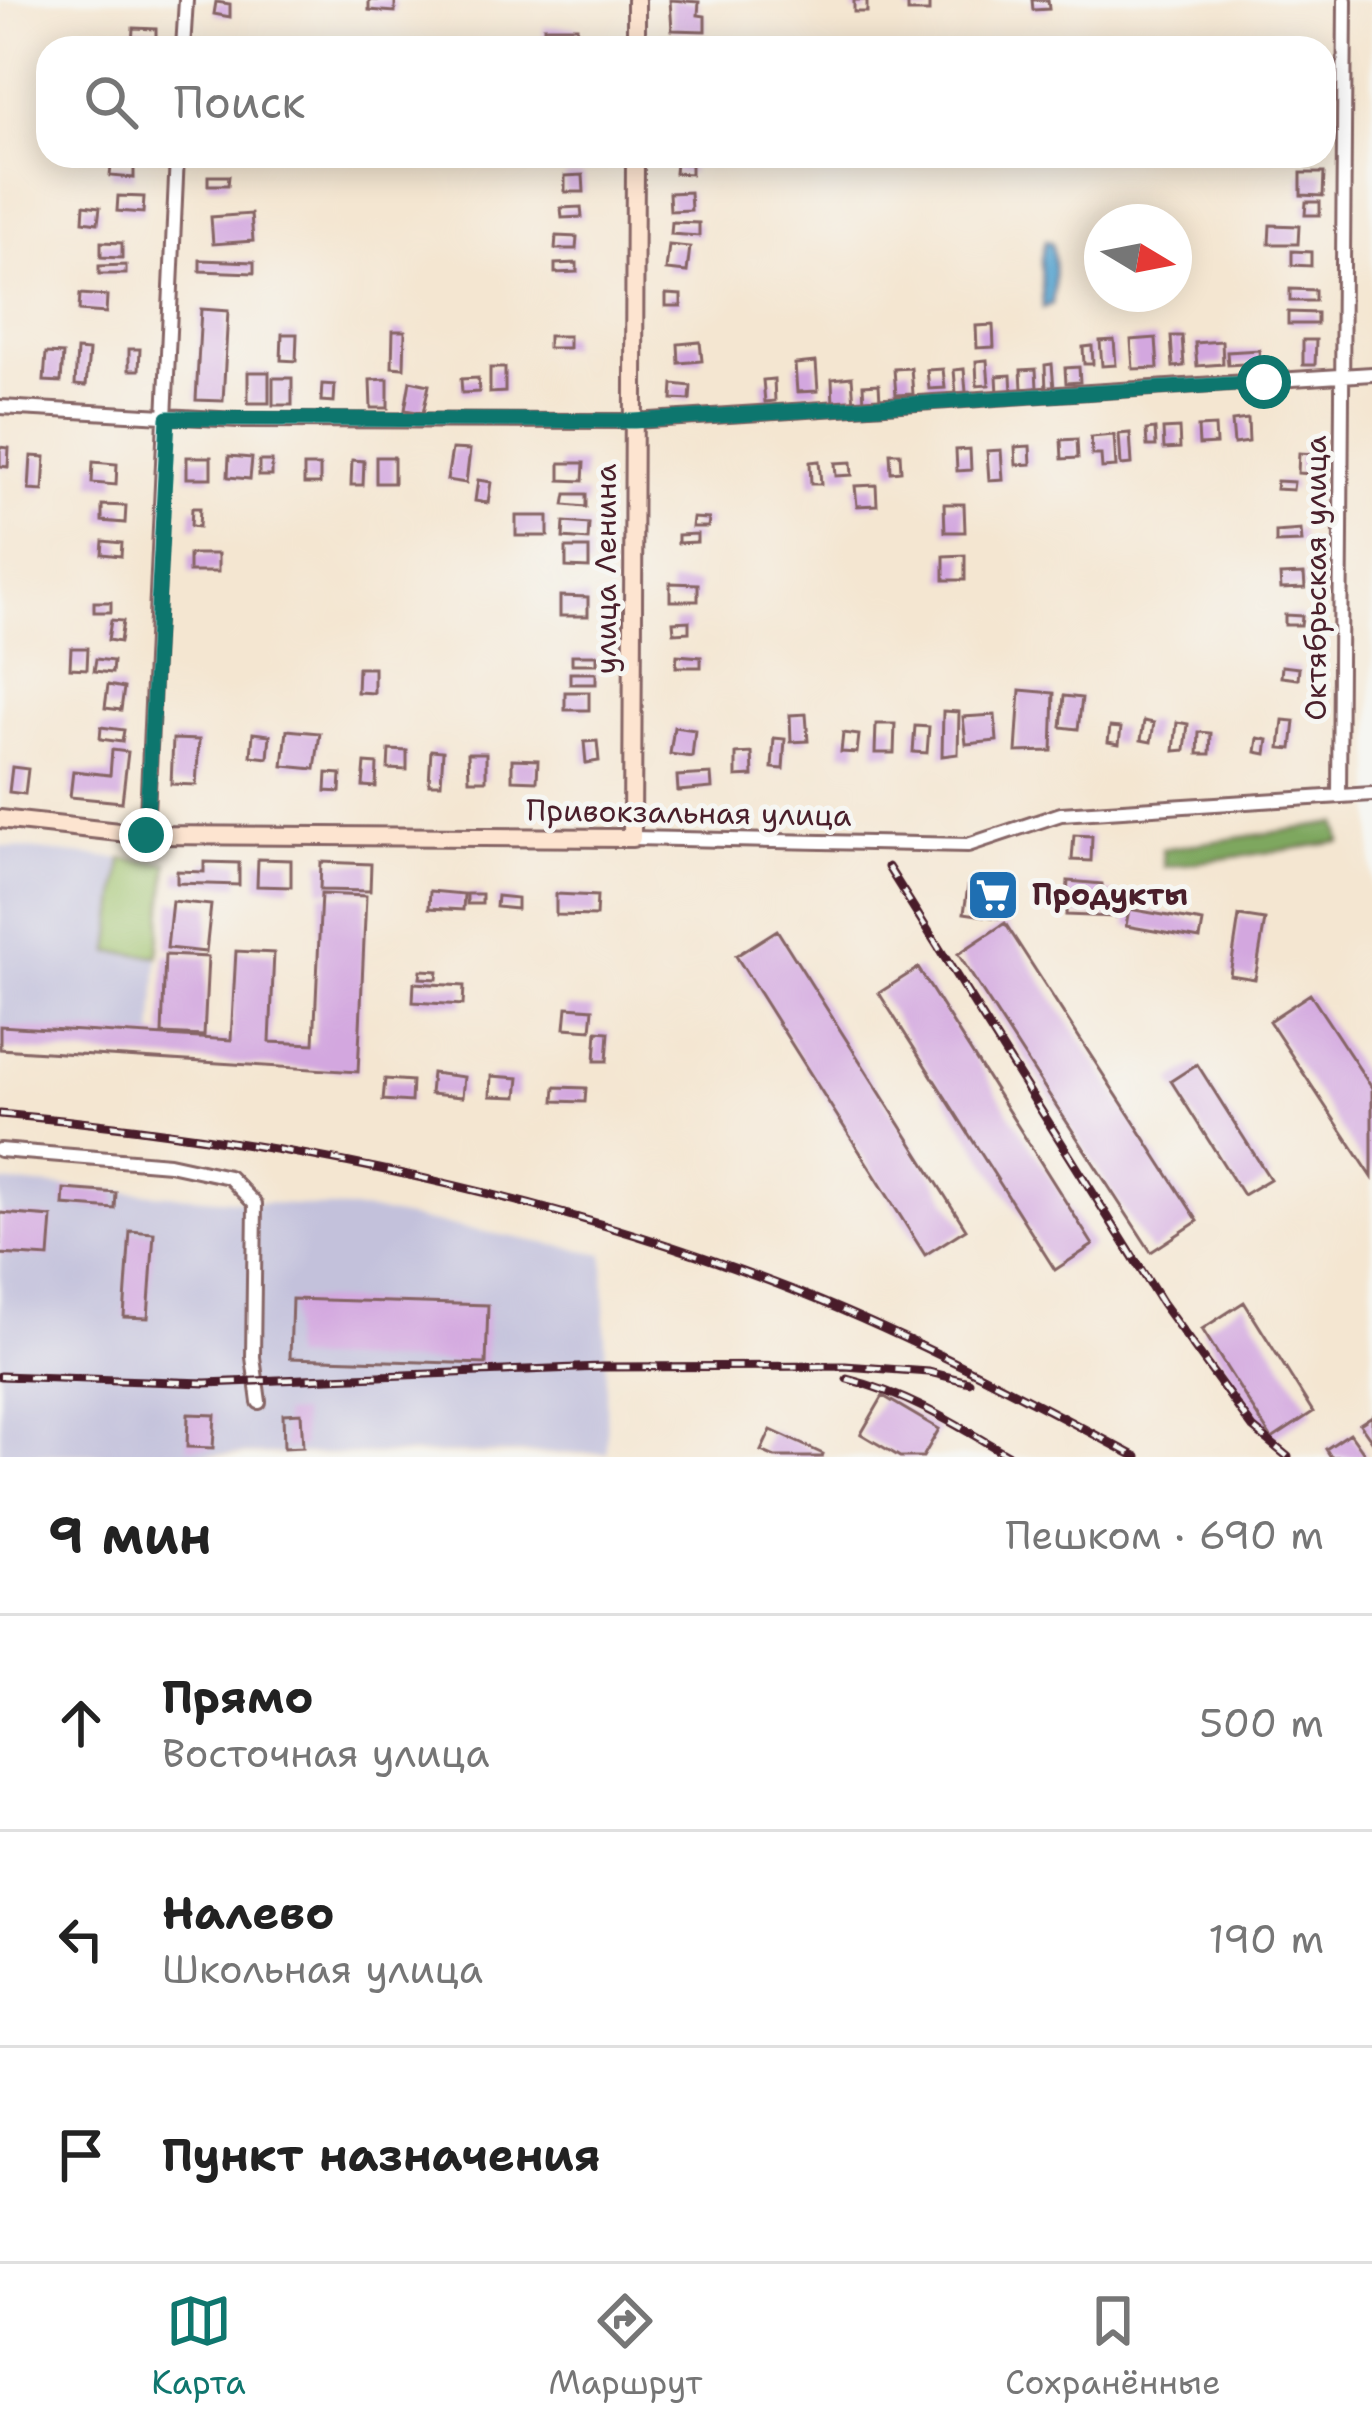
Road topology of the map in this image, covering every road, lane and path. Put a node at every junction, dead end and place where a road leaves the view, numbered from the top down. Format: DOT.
graph roads {
  1 [pos="186,0"];
  2 [pos="636,0"];
  3 [pos="1345,0"];
  4 [pos="184,36"];
  5 [pos="636,36"];
  6 [pos="176,168"];
  7 [pos="635,168"];
  8 [pos="1372,374"];
  9 [pos="1341,376"];
  10 [pos="0,407"];
  11 [pos="168,418"];
  12 [pos="634,421"];
  13 [pos="1372,794"];
  14 [pos="1339,796"];
  15 [pos="0,819"];
  16 [pos="146,835"];
  17 [pos="632,838"];
  18 [pos="0,1150"];
  19 [pos="260,1402"];
  1 -- 4 [label="street"];
  2 -- 5 [label="street"];
  3 -- 9 [label="street, Октябрьская улица"];
  6 -- 11 [label="street"];
  7 -- 12 [label="street, улица Ленина"];
  8 -- 9 [label="street"];
  9 -- 12 [label="street"];
  9 -- 14 [label="street, Октябрьская улица"];
  10 -- 11 [label="street"];
  11 -- 12 [label="street"];
  11 -- 16 [label="street"];
  12 -- 17 [label="street, улица Ленина"];
  13 -- 14 [label="street, Привокзальная улица"];
  14 -- 17 [label="street, Привокзальная улица"];
  15 -- 16 [label="street, Привокзальная улица"];
  16 -- 17 [label="street, Привокзальная улица"];
  18 -- 19 [label="street"];
}
